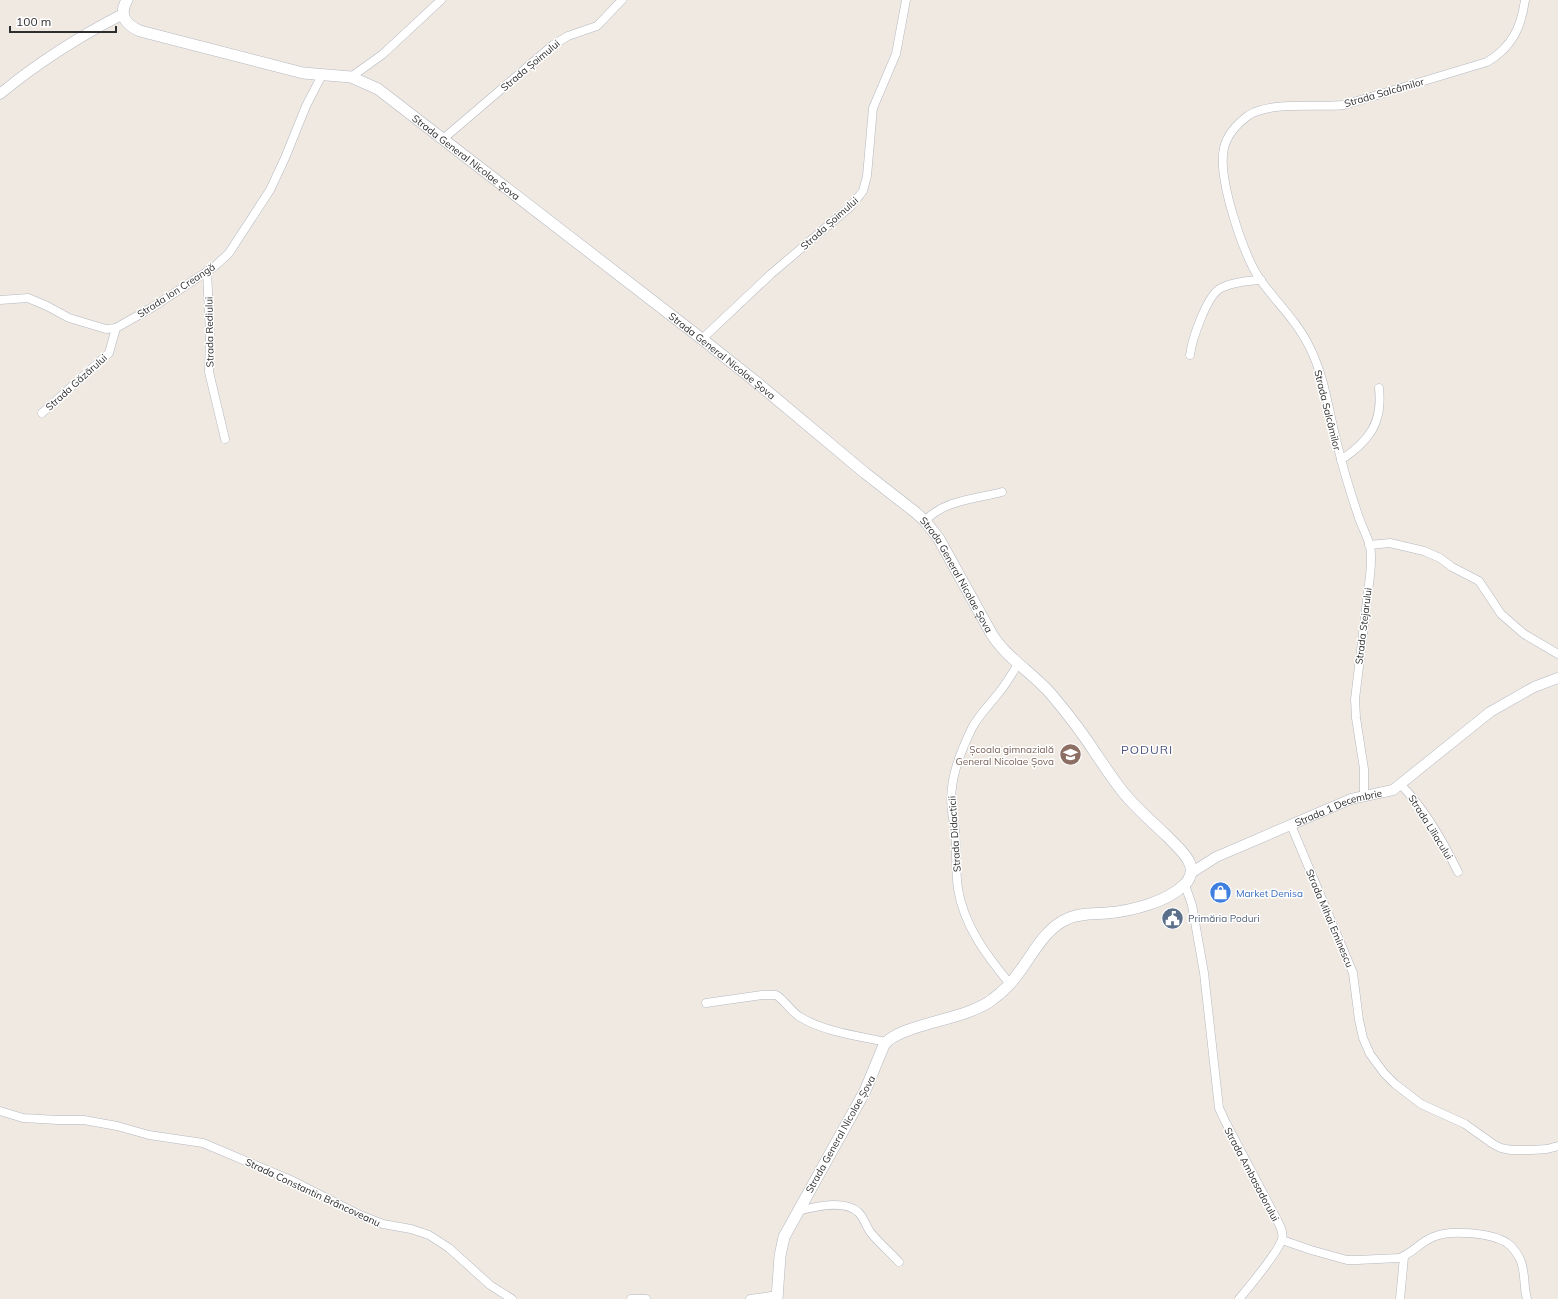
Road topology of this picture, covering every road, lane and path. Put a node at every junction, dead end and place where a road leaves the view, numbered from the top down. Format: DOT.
graph roads {
  1 [pos="127,0"];
  2 [pos="441,0"];
  3 [pos="622,0"];
  4 [pos="906,0"];
  5 [pos="1525,0"];
  6 [pos="123,14"];
  7 [pos="322,75"];
  8 [pos="352,77"];
  9 [pos="0,94"];
  10 [pos="443,139"];
  11 [pos="207,271"];
  12 [pos="1261,280"];
  13 [pos="0,300"];
  14 [pos="116,328"];
  15 [pos="702,339"];
  16 [pos="1190,355"];
  17 [pos="1379,388"];
  18 [pos="42,413"];
  19 [pos="225,439"];
  20 [pos="1341,460"];
  21 [pos="1002,492"];
  22 [pos="925,521"];
  23 [pos="1370,545"];
  24 [pos="1558,654"];
  25 [pos="1018,664"];
  26 [pos="1558,678"];
  27 [pos="1401,785"];
  28 [pos="1364,796"];
  29 [pos="1291,825"];
  30 [pos="1458,872"];
  31 [pos="1191,873"];
  32 [pos="1185,885"];
  33 [pos="1010,984"];
  34 [pos="706,1003"];
  35 [pos="886,1042"];
  36 [pos="0,1111"];
  37 [pos="1558,1146"];
  38 [pos="798,1211"];
  39 [pos="1282,1240"];
  40 [pos="1404,1257"];
  41 [pos="899,1262"];
  42 [pos="778,1297"];
  43 [pos="512,1299"];
  44 [pos="631,1299"];
  45 [pos="646,1299"];
  46 [pos="750,1299"];
  47 [pos="1239,1299"];
  48 [pos="1400,1299"];
  49 [pos="1527,1299"];
  1 -- 6 [label="main road"];
  2 -- 8 [label="street"];
  3 -- 10 [label="street, Strada Șoimului"];
  4 -- 15 [label="street, Strada Șoimului"];
  5 -- 12 [label="street, Strada Salcâmilor"];
  6 -- 7 [label="main road, Strada General Nicolae Șova"];
  6 -- 9 [label="street"];
  7 -- 8 [label="main road, Strada General Nicolae Șova"];
  7 -- 11 [label="street, Strada Ion Creangă"];
  8 -- 10 [label="main road, Strada General Nicolae Șova"];
  10 -- 15 [label="main road, Strada General Nicolae Șova"];
  11 -- 14 [label="street, Strada Ion Creangă"];
  11 -- 19 [label="street, Strada Rediului"];
  12 -- 16 [label="street"];
  12 -- 20 [label="street, Strada Salcâmilor"];
  13 -- 14 [label="street"];
  14 -- 18 [label="street, Strada Găzărului"];
  15 -- 22 [label="main road, Strada General Nicolae Șova"];
  17 -- 20 [label="street"];
  20 -- 23 [label="street, Strada Stejarului"];
  21 -- 22 [label="street"];
  22 -- 25 [label="main road, Strada General Nicolae Șova"];
  23 -- 24 [label="street"];
  23 -- 28 [label="street, Strada Stejarului"];
  25 -- 31 [label="main road, Strada General Nicolae Șova"];
  25 -- 33 [label="street, Strada Didacticii"];
  26 -- 27 [label="street, Strada 1 Decembrie"];
  27 -- 28 [label="street, Strada 1 Decembrie"];
  27 -- 30 [label="street, Strada Liliacului"];
  28 -- 29 [label="street, Strada 1 Decembrie"];
  29 -- 31 [label="street, Strada 1 Decembrie"];
  29 -- 37 [label="street, Strada Mihai Eminescu"];
  31 -- 32 [label="main road"];
  32 -- 33 [label="main road"];
  32 -- 39 [label="street, Strada Ambasadorului"];
  33 -- 35 [label="main road"];
  34 -- 35 [label="street"];
  35 -- 38 [label="main road, Strada General Nicolae Șova"];
  36 -- 43 [label="street, Strada Constantin Brâncoveanu"];
  38 -- 41 [label="street"];
  38 -- 42 [label="main road, Strada General Nicolae Șova"];
  39 -- 40 [label="street"];
  39 -- 47 [label="street"];
  40 -- 48 [label="street"];
  40 -- 49 [label="street"];
  42 -- 46 [label="street"];
  44 -- 45 [label="street"];
}
